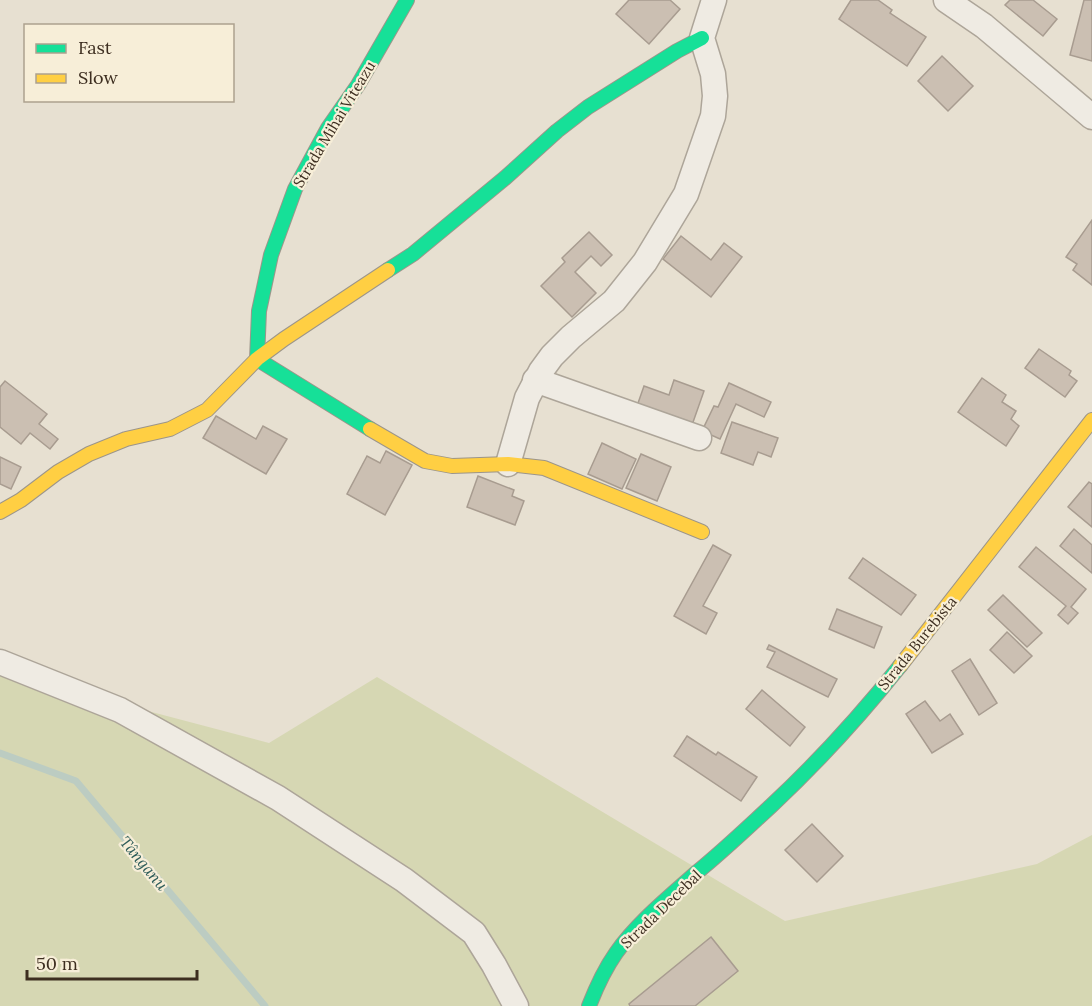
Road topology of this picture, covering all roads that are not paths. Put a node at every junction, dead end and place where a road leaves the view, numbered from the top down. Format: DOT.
graph roads {
  1 [pos="407,0"];
  2 [pos="714,0"];
  3 [pos="946,0"];
  4 [pos="702,38"];
  5 [pos="1092,117"];
  6 [pos="257,359"];
  7 [pos="535,380"];
  8 [pos="1092,420"];
  9 [pos="699,438"];
  10 [pos="508,464"];
  11 [pos="0,512"];
  12 [pos="702,532"];
  13 [pos="0,662"];
  14 [pos="723,850"];
  15 [pos="516,1006"];
  16 [pos="589,1006"];
  1 -- 6 [label="street, Strada Mihai Viteazu"];
  2 -- 4 [label="street"];
  3 -- 5 [label="street"];
  4 -- 6 [label="street"];
  4 -- 7 [label="street"];
  6 -- 10 [label="street"];
  6 -- 11 [label="street"];
  7 -- 9 [label="street"];
  7 -- 10 [label="street"];
  8 -- 14 [label="street, Strada Burebista"];
  10 -- 12 [label="street"];
  13 -- 15 [label="street"];
  14 -- 16 [label="street, Strada Decebal"];
}
